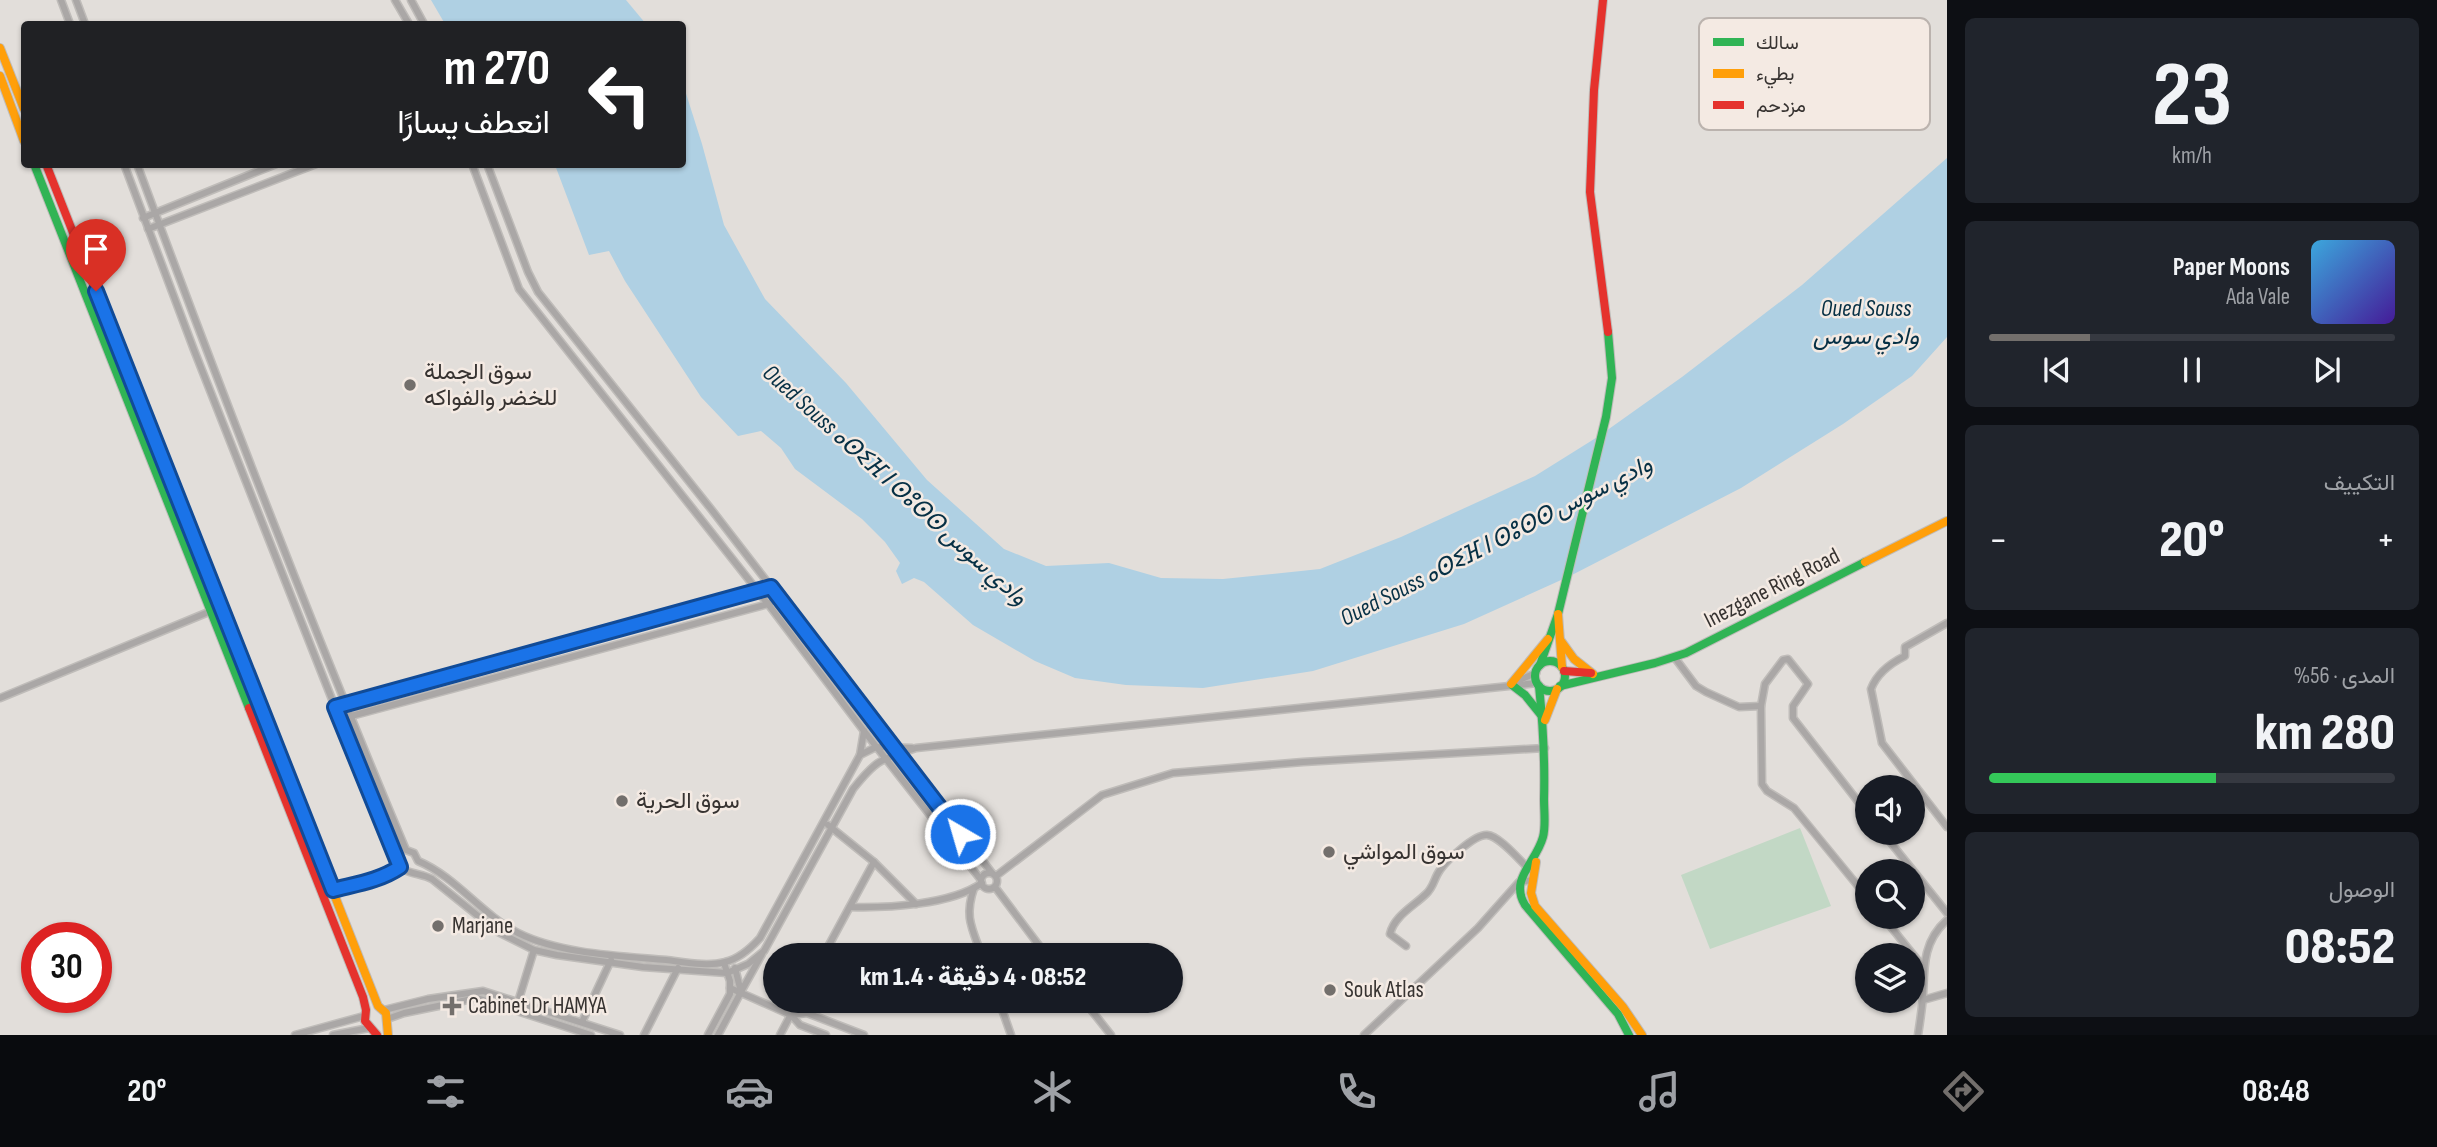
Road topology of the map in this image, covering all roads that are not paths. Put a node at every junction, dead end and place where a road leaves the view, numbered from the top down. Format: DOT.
graph roads {
  1 [pos="61,0"];
  2 [pos="76,0"];
  3 [pos="396,0"];
  4 [pos="411,0"];
  5 [pos="1603,0"];
  6 [pos="69,21"];
  7 [pos="84,21"];
  8 [pos="407,21"];
  9 [pos="422,21"];
  10 [pos="0,48"];
  11 [pos="0,76"];
  12 [pos="21,102"];
  13 [pos="21,133"];
  14 [pos="36,168"];
  15 [pos="48,168"];
  16 [pos="125,168"];
  17 [pos="138,168"];
  18 [pos="266,168"];
  19 [pos="306,168"];
  20 [pos="474,168"];
  21 [pos="489,168"];
  22 [pos="155,213"];
  23 [pos="143,218"];
  24 [pos="159,224"];
  25 [pos="148,229"];
  26 [pos="1947,521"];
  27 [pos="771,587"];
  28 [pos="758,591"];
  29 [pos="780,598"];
  30 [pos="768,604"];
  31 [pos="211,611"];
  32 [pos="1558,614"];
  33 [pos="1947,623"];
  34 [pos="1550,637"];
  35 [pos="1561,641"];
  36 [pos="1675,658"];
  37 [pos="503,661"];
  38 [pos="493,664"];
  39 [pos="1538,669"];
  40 [pos="1563,669"];
  41 [pos="506,674"];
  42 [pos="1592,674"];
  43 [pos="1608,674"];
  44 [pos="498,676"];
  45 [pos="1510,685"];
  46 [pos="1538,685"];
  47 [pos="1559,688"];
  48 [pos="0,698"];
  49 [pos="347,704"];
  50 [pos="1761,706"];
  51 [pos="335,707"];
  52 [pos="352,716"];
  53 [pos="340,719"];
  54 [pos="1543,720"];
  55 [pos="864,731"];
  56 [pos="892,746"];
  57 [pos="876,747"];
  58 [pos="916,748"];
  59 [pos="1545,748"];
  60 [pos="898,754"];
  61 [pos="860,755"];
  62 [pos="885,758"];
  63 [pos="1855,798"];
  64 [pos="824,822"];
  65 [pos="831,827"];
  66 [pos="1947,827"];
  67 [pos="1892,845"];
  68 [pos="406,850"];
  69 [pos="418,861"];
  70 [pos="874,862"];
  71 [pos="398,864"];
  72 [pos="410,871"];
  73 [pos="1532,874"];
  74 [pos="994,875"];
  75 [pos="981,881"];
  76 [pos="1855,882"];
  77 [pos="995,887"];
  78 [pos="974,888"];
  79 [pos="333,890"];
  80 [pos="1531,893"];
  81 [pos="1514,895"];
  82 [pos="916,904"];
  83 [pos="850,907"];
  84 [pos="1947,914"];
  85 [pos="1946,925"];
  86 [pos="1893,929"];
  87 [pos="768,943"];
  88 [pos="830,943"];
  89 [pos="977,943"];
  90 [pos="1038,943"];
  91 [pos="1904,943"];
  92 [pos="1406,946"];
  93 [pos="534,950"];
  94 [pos="763,952"];
  95 [pos="763,953"];
  96 [pos="612,954"];
  97 [pos="732,960"];
  98 [pos="1925,960"];
  99 [pos="610,962"];
  100 [pos="680,962"];
  101 [pos="724,963"];
  102 [pos="677,970"];
  103 [pos="736,970"];
  104 [pos="727,972"];
  105 [pos="730,988"];
  106 [pos="741,992"];
  107 [pos="1947,993"];
  108 [pos="1925,999"];
  109 [pos="518,1002"];
  110 [pos="381,1008"];
  111 [pos="365,1013"];
  112 [pos="1003,1013"];
  113 [pos="1094,1013"];
  114 [pos="1921,1013"];
  115 [pos="791,1015"];
  116 [pos="386,1022"];
  117 [pos="582,1022"];
  118 [pos="373,1031"];
  119 [pos="315,1032"];
  120 [pos="1625,1033"];
  121 [pos="295,1035"];
  122 [pos="333,1035"];
  123 [pos="388,1035"];
  124 [pos="591,1035"];
  125 [pos="620,1035"];
  126 [pos="644,1035"];
  127 [pos="708,1035"];
  128 [pos="718,1035"];
  129 [pos="780,1035"];
  130 [pos="826,1035"];
  131 [pos="864,1035"];
  132 [pos="1011,1035"];
  133 [pos="1111,1035"];
  134 [pos="1364,1035"];
  135 [pos="1642,1035"];
  136 [pos="1918,1035"];
  1 -- 6 [label="street"];
  2 -- 7 [label="street"];
  3 -- 8 [label="street"];
  4 -- 9 [label="street"];
  5 -- 32 [label="street"];
  10 -- 12 [label="street"];
  11 -- 13 [label="street"];
  14 -- 31 [label="street"];
  15 -- 79 [label="street"];
  16 -- 23 [label="street"];
  17 -- 22 [label="street"];
  18 -- 22 [label="street"];
  19 -- 24 [label="street"];
  20 -- 28 [label="street"];
  21 -- 27 [label="street"];
  22 -- 23 [label="street"];
  22 -- 24 [label="street"];
  23 -- 25 [label="street"];
  24 -- 25 [label="street"];
  24 -- 49 [label="street"];
  25 -- 51 [label="street"];
  26 -- 36 [label="street, Inezgane Ring Road"];
  27 -- 28 [label="street"];
  27 -- 29 [label="street"];
  28 -- 30 [label="street"];
  28 -- 37 [label="street"];
  29 -- 30 [label="street"];
  29 -- 56 [label="street"];
  30 -- 41 [label="street"];
  30 -- 55 [label="street"];
  31 -- 48 [label="street"];
  31 -- 111 [label="street"];
  32 -- 34 [label="street"];
  32 -- 35 [label="street"];
  33 -- 66 [label="street"];
  34 -- 39 [label="street"];
  34 -- 45 [label="street"];
  35 -- 40 [label="street"];
  35 -- 42 [label="street"];
  36 -- 43 [label="street, Inezgane Ring Road"];
  36 -- 50 [label="street"];
  37 -- 38 [label="street"];
  37 -- 41 [label="street"];
  38 -- 44 [label="street"];
  38 -- 49 [label="street"];
  39 -- 40 [label="street"];
  39 -- 45 [label="street"];
  39 -- 46 [label="street"];
  40 -- 42 [label="street, Inezgane Ring Road"];
  40 -- 47 [label="street"];
  41 -- 44 [label="street"];
  42 -- 43 [label="street, Inezgane Ring Road"];
  43 -- 47 [label="street, Inezgane Ring Road"];
  44 -- 52 [label="street"];
  45 -- 46 [label="street"];
  45 -- 54 [label="street"];
  45 -- 58 [label="street"];
  46 -- 47 [label="street"];
  46 -- 54 [label="street"];
  47 -- 54 [label="street"];
  49 -- 51 [label="street"];
  49 -- 52 [label="street"];
  50 -- 63 [label="street"];
  50 -- 76 [label="street"];
  51 -- 53 [label="street"];
  52 -- 53 [label="street"];
  52 -- 68 [label="street"];
  53 -- 71 [label="street"];
  54 -- 59 [label="street"];
  55 -- 57 [label="street"];
  55 -- 61 [label="street"];
  56 -- 57 [label="street"];
  56 -- 58 [label="street"];
  56 -- 60 [label="street"];
  57 -- 61 [label="street"];
  57 -- 62 [label="street"];
  58 -- 60 [label="street"];
  59 -- 73 [label="street"];
  59 -- 74 [label="street"];
  60 -- 62 [label="street"];
  60 -- 74 [label="street"];
  61 -- 64 [label="street"];
  62 -- 65 [label="street"];
  62 -- 75 [label="street"];
  64 -- 65 [label="street"];
  64 -- 97 [label="street"];
  65 -- 70 [label="street"];
  65 -- 87 [label="street"];
  67 -- 84 [label="street"];
  68 -- 69 [label="street"];
  68 -- 71 [label="street"];
  69 -- 72 [label="street"];
  69 -- 96 [label="street"];
  70 -- 82 [label="street"];
  70 -- 83 [label="street"];
  71 -- 72 [label="street"];
  71 -- 79 [label="street"];
  72 -- 93 [label="street"];
  73 -- 80 [label="street"];
  73 -- 81 [label="street"];
  73 -- 92 [label="street"];
  74 -- 75 [label="street"];
  74 -- 77 [label="street"];
  75 -- 77 [label="street"];
  75 -- 78 [label="street"];
  77 -- 90 [label="street"];
  78 -- 82 [label="street"];
  78 -- 89 [label="street"];
  79 -- 110 [label="street"];
  80 -- 81 [label="street"];
  80 -- 135 [label="street"];
  81 -- 120 [label="street"];
  81 -- 134 [label="street"];
  82 -- 83 [label="street"];
  83 -- 88 [label="street"];
  85 -- 98 [label="street"];
  86 -- 91 [label="street"];
  93 -- 99 [label="street"];
  93 -- 109 [label="street"];
  94 -- 103 [label="street"];
  95 -- 106 [label="street"];
  96 -- 99 [label="street"];
  96 -- 100 [label="street"];
  97 -- 101 [label="street"];
  97 -- 103 [label="street"];
  99 -- 102 [label="street"];
  99 -- 117 [label="street"];
  100 -- 101 [label="street"];
  100 -- 102 [label="street"];
  101 -- 104 [label="street"];
  102 -- 104 [label="street"];
  102 -- 126 [label="street"];
  103 -- 104 [label="street"];
  103 -- 106 [label="street"];
  104 -- 105 [label="street"];
  105 -- 106 [label="street"];
  105 -- 127 [label="street"];
  106 -- 115 [label="street"];
  106 -- 128 [label="street"];
  107 -- 108 [label="street"];
  109 -- 110 [label="street"];
  109 -- 117 [label="street"];
  110 -- 111 [label="street"];
  110 -- 116 [label="street"];
  111 -- 118 [label="street"];
  111 -- 119 [label="street"];
  112 -- 132 [label="street"];
  113 -- 133 [label="street"];
  114 -- 136 [label="street"];
  115 -- 129 [label="street"];
  115 -- 130 [label="street"];
  115 -- 131 [label="street"];
  116 -- 118 [label="street"];
  116 -- 123 [label="street"];
  116 -- 124 [label="street"];
  117 -- 125 [label="street"];
  118 -- 122 [label="street"];
  119 -- 121 [label="street"];
}
